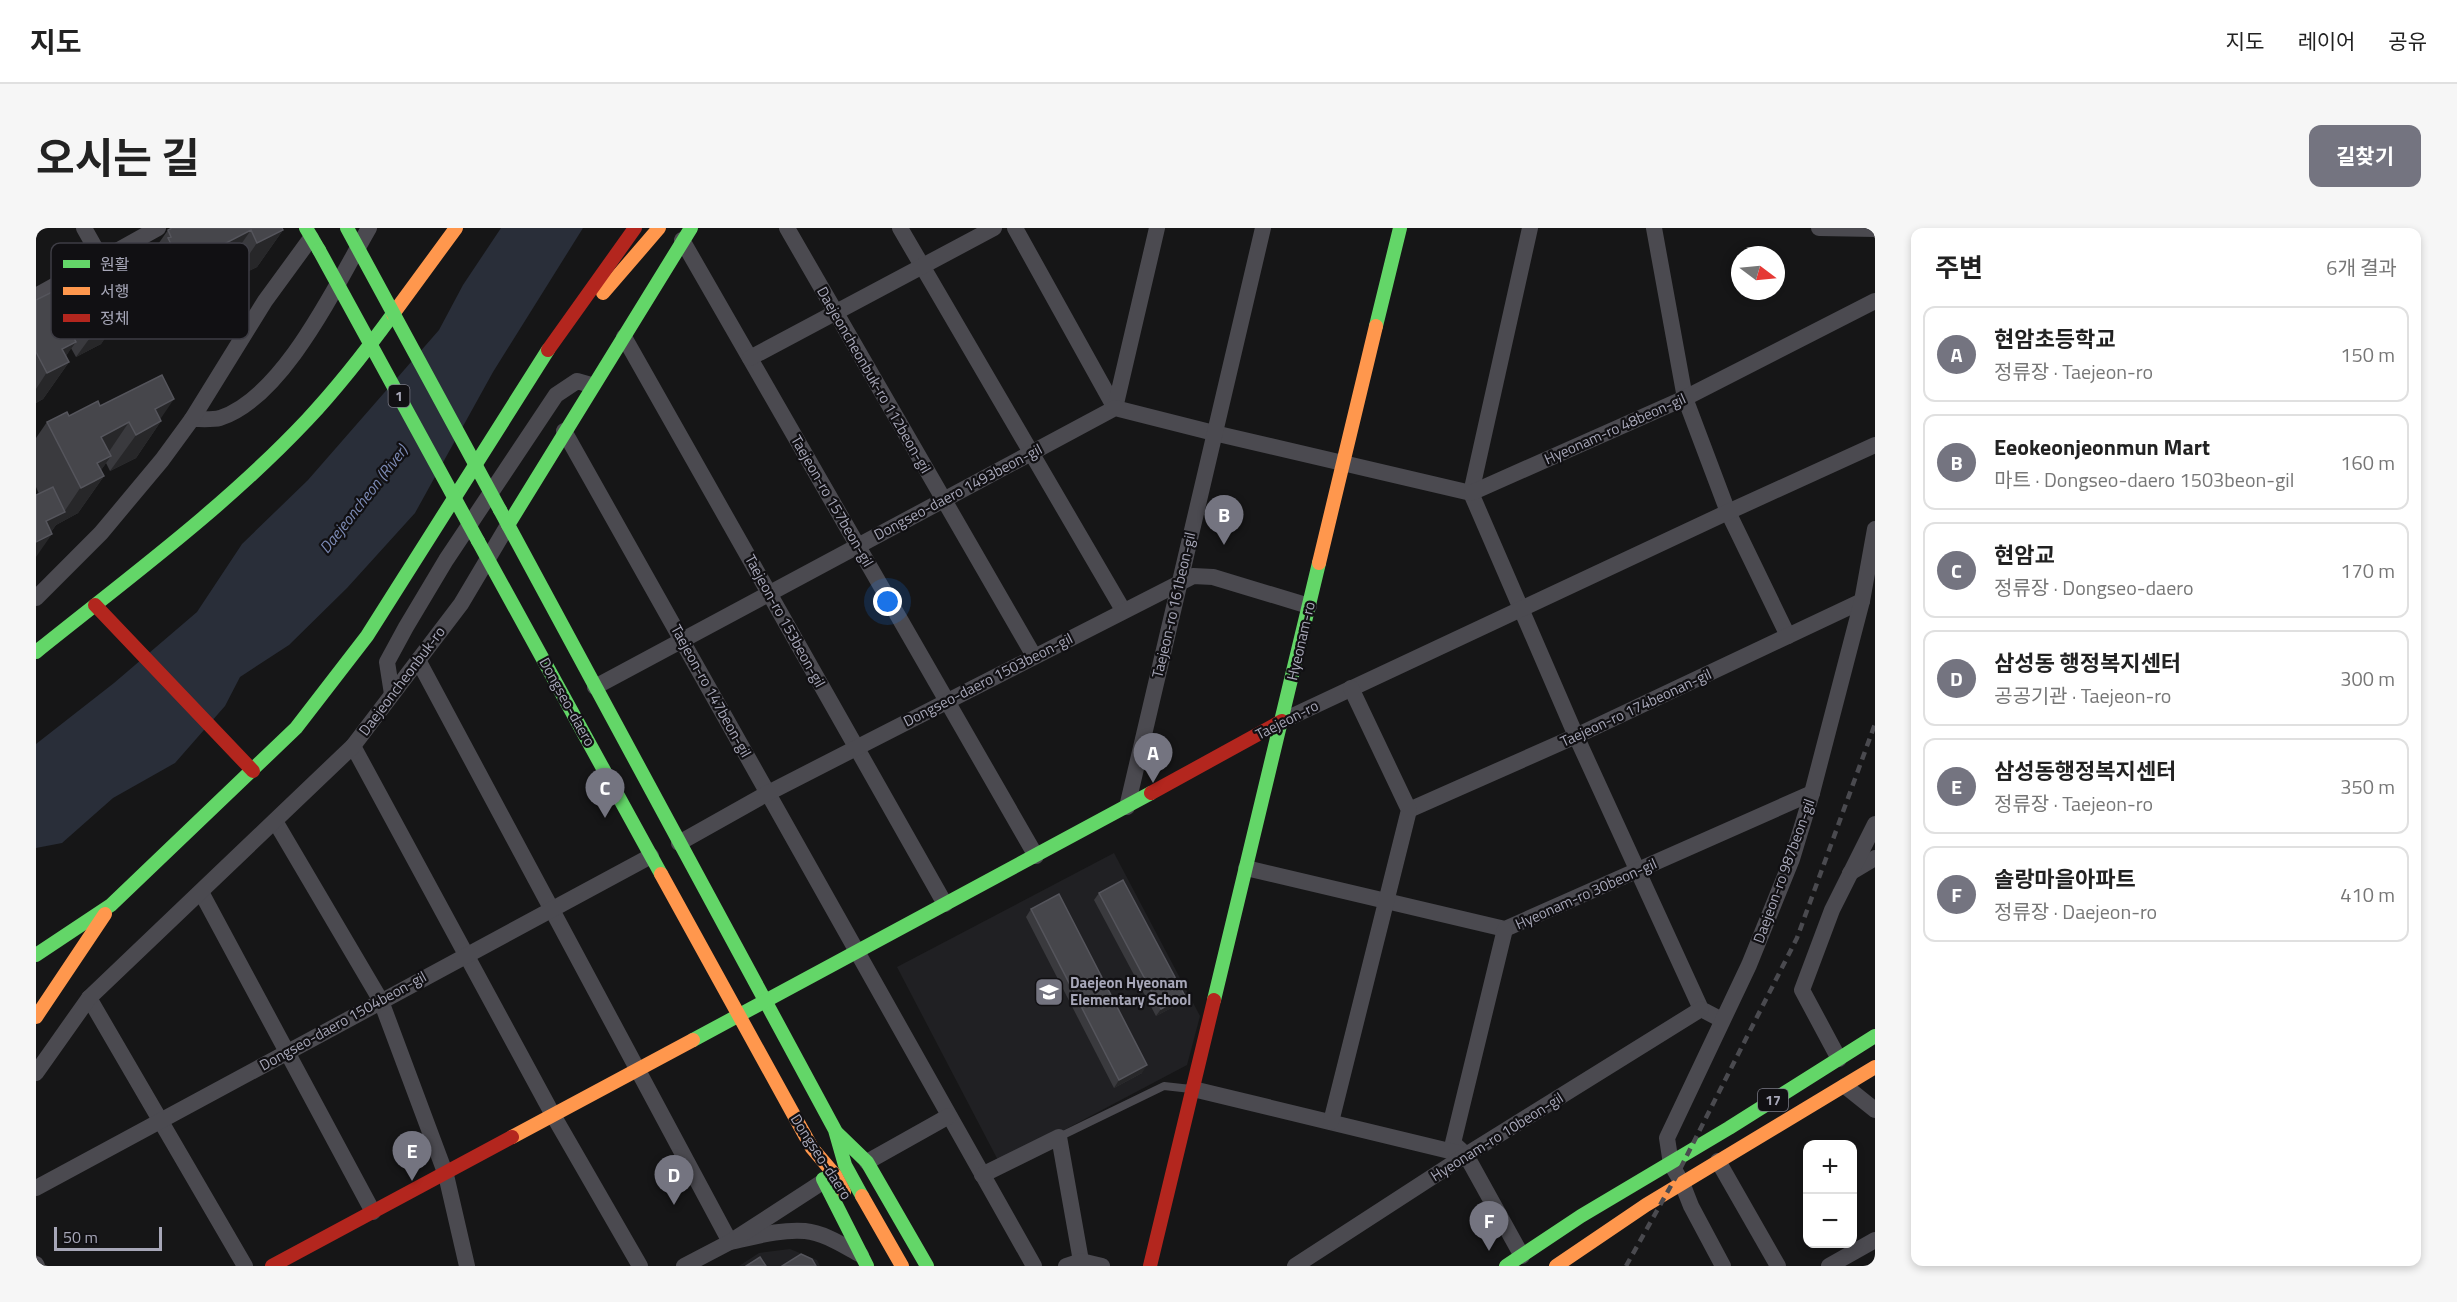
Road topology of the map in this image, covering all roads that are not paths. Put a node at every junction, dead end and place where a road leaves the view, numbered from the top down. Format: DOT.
graph roads {
  1 [pos="84,228"];
  2 [pos="159,228"];
  3 [pos="347,228"];
  4 [pos="369,228"];
  5 [pos="456,228"];
  6 [pos="635,228"];
  7 [pos="659,228"];
  8 [pos="787,228"];
  9 [pos="900,228"];
  10 [pos="994,228"];
  11 [pos="1015,228"];
  12 [pos="1158,228"];
  13 [pos="1263,228"];
  14 [pos="1400,228"];
  15 [pos="1530,228"];
  16 [pos="1654,228"];
  17 [pos="1820,228"];
  18 [pos="1875,229"];
  19 [pos="686,234"];
  20 [pos="312,239"];
  21 [pos="92,243"];
  22 [pos="132,243"];
  23 [pos="923,266"];
  24 [pos="51,288"];
  25 [pos="36,296"];
  26 [pos="1875,301"];
  27 [pos="836,313"];
  28 [pos="249,328"];
  29 [pos="624,337"];
  30 [pos="242,339"];
  31 [pos="750,358"];
  32 [pos="526,382"];
  33 [pos="591,385"];
  34 [pos="1685,398"];
  35 [pos="1115,408"];
  36 [pos="192,419"];
  37 [pos="564,430"];
  38 [pos="1214,434"];
  39 [pos="1875,445"];
  40 [pos="1032,453"];
  41 [pos="1343,464"];
  42 [pos="1471,493"];
  43 [pos="944,499"];
  44 [pos="1728,512"];
  45 [pos="504,518"];
  46 [pos="1875,529"];
  47 [pos="858,545"];
  48 [pos="488,559"];
  49 [pos="1180,582"];
  50 [pos="769,593"];
  51 [pos="36,598"];
  52 [pos="1862,601"];
  53 [pos="94,605"];
  54 [pos="1309,606"];
  55 [pos="1123,610"];
  56 [pos="1521,610"];
  57 [pos="1788,636"];
  58 [pos="682,639"];
  59 [pos="36,652"];
  60 [pos="1034,656"];
  61 [pos="418,660"];
  62 [pos="595,687"];
  63 [pos="1351,688"];
  64 [pos="392,694"];
  65 [pos="947,701"];
  66 [pos="1282,721"];
  67 [pos="1576,736"];
  68 [pos="353,746"];
  69 [pos="856,748"];
  70 [pos="253,771"];
  71 [pos="768,793"];
  72 [pos="1812,793"];
  73 [pos="1127,807"];
  74 [pos="1408,810"];
  75 [pos="275,821"];
  76 [pos="1875,824"];
  77 [pos="680,843"];
  78 [pos="651,856"];
  79 [pos="1036,856"];
  80 [pos="1875,858"];
  81 [pos="1246,868"];
  82 [pos="1638,871"];
  83 [pos="1849,874"];
  84 [pos="201,892"];
  85 [pos="1386,901"];
  86 [pos="945,904"];
  87 [pos="111,905"];
  88 [pos="551,908"];
  89 [pos="1505,929"];
  90 [pos="858,951"];
  91 [pos="36,955"];
  92 [pos="466,955"];
  93 [pos="89,998"];
  94 [pos="381,1001"];
  95 [pos="765,1001"];
  96 [pos="1701,1009"];
  97 [pos="739,1015"];
  98 [pos="36,1017"];
  99 [pos="1722,1020"];
  100 [pos="1875,1036"];
  101 [pos="288,1051"];
  102 [pos="1839,1059"];
  103 [pos="1875,1067"];
  104 [pos="639,1069"];
  105 [pos="36,1073"];
  106 [pos="1845,1086"];
  107 [pos="1192,1089"];
  108 [pos="1875,1110"];
  109 [pos="553,1115"];
  110 [pos="949,1116"];
  111 [pos="159,1121"];
  112 [pos="1331,1122"];
  113 [pos="834,1130"];
  114 [pos="1059,1137"];
  115 [pos="812,1148"];
  116 [pos="1466,1155"];
  117 [pos="1718,1161"];
  118 [pos="867,1162"];
  119 [pos="1671,1164"];
  120 [pos="446,1175"];
  121 [pos="982,1175"];
  122 [pos="824,1181"];
  123 [pos="1682,1183"];
  124 [pos="1634,1184"];
  125 [pos="36,1188"];
  126 [pos="373,1212"];
  127 [pos="1587,1225"];
  128 [pos="863,1226"];
  129 [pos="1875,1240"];
  130 [pos="730,1242"];
  131 [pos="1584,1246"];
  132 [pos="1522,1256"];
  133 [pos="865,1261"];
  134 [pos="1074,1263"];
  135 [pos="245,1266"];
  136 [pos="272,1266"];
  137 [pos="467,1266"];
  138 [pos="640,1266"];
  139 [pos="684,1266"];
  140 [pos="902,1266"];
  141 [pos="927,1266"];
  142 [pos="1034,1266"];
  143 [pos="1102,1266"];
  144 [pos="1150,1266"];
  145 [pos="1295,1266"];
  146 [pos="1506,1266"];
  147 [pos="1556,1266"];
  148 [pos="1575,1266"];
  149 [pos="1723,1266"];
  150 [pos="1778,1266"];
  151 [pos="1829,1266"];
  1 -- 21 [label="street"];
  2 -- 22 [label="street"];
  3 -- 45 [label="main road, Dongseo-daero / 1, bridge"];
  4 -- 36 [label="street"];
  5 -- 53 [label="main road"];
  6 -- 32 [label="main road"];
  7 -- 32 [label="main road"];
  8 -- 27 [label="street, Daejeoncheonbuk-ro 112beon-gil"];
  9 -- 23 [label="street"];
  10 -- 23 [label="street"];
  11 -- 35 [label="street"];
  12 -- 35 [label="street"];
  13 -- 38 [label="street, Taejeon-ro 161beon-gil"];
  14 -- 41 [label="main road, Hyeonam-ro"];
  15 -- 42 [label="street"];
  16 -- 34 [label="street"];
  17 -- 18 [label="street"];
  19 -- 29 [label="main road, Daejeoncheonbuk-ro"];
  19 -- 31 [label="street, Taejeon-ro 157beon-gil"];
  20 -- 28 [label="street"];
  20 -- 48 [label="main road, Dongseo-daero / 1, bridge"];
  23 -- 27 [label="street"];
  23 -- 40 [label="street"];
  24 -- 25 [label="street"];
  26 -- 34 [label="street, Hyeonam-ro 48beon-gil"];
  27 -- 31 [label="street"];
  27 -- 43 [label="street, Daejeoncheonbuk-ro 112beon-gil"];
  29 -- 33 [label="main road, Daejeoncheonbuk-ro"];
  29 -- 50 [label="street, Taejeon-ro 153beon-gil"];
  30 -- 36 [label="street"];
  31 -- 47 [label="street, Taejeon-ro 157beon-gil"];
  32 -- 70 [label="main road"];
  33 -- 37 [label="main road, Daejeoncheonbuk-ro"];
  33 -- 64 [label="street"];
  34 -- 42 [label="street, Hyeonam-ro 48beon-gil"];
  34 -- 44 [label="street"];
  35 -- 38 [label="street"];
  35 -- 40 [label="street, Dongseo-daero 1493beon-gil"];
  36 -- 51 [label="street"];
  37 -- 45 [label="main road, Daejeoncheonbuk-ro"];
  37 -- 58 [label="street, Taejeon-ro 147beon-gil"];
  38 -- 41 [label="street"];
  38 -- 49 [label="street, Taejeon-ro 161beon-gil"];
  39 -- 44 [label="street, Taejeon-ro"];
  40 -- 43 [label="street, Dongseo-daero 1493beon-gil"];
  40 -- 55 [label="street"];
  41 -- 42 [label="street"];
  41 -- 54 [label="main road, Hyeonam-ro"];
  42 -- 56 [label="street"];
  43 -- 47 [label="street, Dongseo-daero 1493beon-gil"];
  43 -- 60 [label="street, Daejeoncheonbuk-ro 112beon-gil"];
  44 -- 56 [label="street, Taejeon-ro"];
  44 -- 57 [label="street"];
  45 -- 48 [label="street, Daejeoncheonbuk-ro"];
  45 -- 62 [label="main road, Dongseo-daero"];
  46 -- 52 [label="street, Daejeon-ro 987beon-gil"];
  47 -- 50 [label="street, Dongseo-daero 1493beon-gil"];
  47 -- 65 [label="street, Taejeon-ro 157beon-gil"];
  48 -- 61 [label="street, Daejeoncheonbuk-ro"];
  48 -- 78 [label="main road, Dongseo-daero"];
  49 -- 54 [label="street, Dongseo-daero 1503beon-gil"];
  49 -- 55 [label="street, Dongseo-daero 1503beon-gil"];
  49 -- 73 [label="street, Taejeon-ro 161beon-gil"];
  50 -- 58 [label="street, Dongseo-daero 1493beon-gil"];
  50 -- 69 [label="street, Taejeon-ro 153beon-gil"];
  52 -- 57 [label="street, Taejeon-ro 174beonan-gil"];
  52 -- 72 [label="street, Daejeon-ro 987beon-gil"];
  53 -- 59 [label="main road"];
  53 -- 70 [label="main road"];
  54 -- 66 [label="main road, Hyeonam-ro"];
  55 -- 60 [label="street, Dongseo-daero 1503beon-gil"];
  56 -- 63 [label="street, Taejeon-ro"];
  56 -- 67 [label="street"];
  57 -- 67 [label="street, Taejeon-ro 174beonan-gil"];
  58 -- 62 [label="street, Dongseo-daero 1493beon-gil"];
  58 -- 71 [label="street, Taejeon-ro 147beon-gil"];
  60 -- 65 [label="street, Dongseo-daero 1503beon-gil"];
  61 -- 64 [label="street, Daejeoncheonbuk-ro"];
  61 -- 88 [label="street"];
  62 -- 77 [label="main road, Dongseo-daero"];
  63 -- 66 [label="street, Taejeon-ro"];
  63 -- 74 [label="street"];
  64 -- 68 [label="street, Daejeoncheonbuk-ro"];
  65 -- 69 [label="street, Dongseo-daero 1503beon-gil"];
  65 -- 79 [label="street, Taejeon-ro 157beon-gil"];
  66 -- 73 [label="main road, Taejeon-ro"];
  66 -- 81 [label="main road, Hyeonam-ro"];
  67 -- 74 [label="street, Taejeon-ro 174beonan-gil"];
  67 -- 82 [label="street"];
  68 -- 75 [label="street, Daejeoncheonbuk-ro"];
  68 -- 92 [label="street"];
  69 -- 71 [label="street, Dongseo-daero 1503beon-gil"];
  69 -- 86 [label="street, Taejeon-ro 153beon-gil"];
  70 -- 87 [label="main road"];
  71 -- 77 [label="street, Dongseo-daero 1503beon-gil"];
  71 -- 90 [label="street, Taejeon-ro 147beon-gil"];
  72 -- 82 [label="street, Hyeonam-ro 30beon-gil"];
  72 -- 99 [label="street, Daejeon-ro 987beon-gil"];
  73 -- 79 [label="main road, Taejeon-ro"];
  74 -- 85 [label="street"];
  75 -- 84 [label="street, Daejeoncheonbuk-ro"];
  75 -- 94 [label="street"];
  76 -- 83 [label="street"];
  77 -- 95 [label="main road, Dongseo-daero"];
  78 -- 88 [label="street, Dongseo-daero 1504beon-gil"];
  78 -- 97 [label="main road, Dongseo-daero"];
  79 -- 86 [label="main road, Taejeon-ro"];
  80 -- 83 [label="street"];
  81 -- 85 [label="street, Hyeonam-ro 30beon-gil"];
  81 -- 107 [label="main road, Hyeonam-ro"];
  82 -- 89 [label="street, Hyeonam-ro 30beon-gil"];
  82 -- 96 [label="street"];
  83 -- 102 [label="street"];
  84 -- 93 [label="street, Daejeoncheonbuk-ro"];
  84 -- 101 [label="street"];
  85 -- 89 [label="street, Hyeonam-ro 30beon-gil"];
  85 -- 112 [label="street"];
  86 -- 90 [label="main road, Taejeon-ro"];
  87 -- 91 [label="main road"];
  87 -- 98 [label="main road"];
  88 -- 92 [label="street, Dongseo-daero 1504beon-gil"];
  88 -- 104 [label="street"];
  89 -- 116 [label="street"];
  90 -- 95 [label="main road, Taejeon-ro"];
  90 -- 110 [label="street"];
  92 -- 94 [label="street, Dongseo-daero 1504beon-gil"];
  92 -- 109 [label="street"];
  93 -- 105 [label="street, Daejeoncheonbuk-ro"];
  93 -- 111 [label="street"];
  94 -- 101 [label="street, Dongseo-daero 1504beon-gil"];
  94 -- 120 [label="street"];
  95 -- 97 [label="main road, Taejeon-ro"];
  95 -- 113 [label="main road, Dongseo-daero"];
  96 -- 99 [label="street"];
  96 -- 116 [label="street, Hyeonam-ro 10beon-gil"];
  97 -- 104 [label="main road, Taejeon-ro"];
  97 -- 115 [label="main road, Dongseo-daero"];
  99 -- 119 [label="street, Daejeon-ro 987beon-gil"];
  100 -- 102 [label="main road, 17"];
  101 -- 111 [label="street, Dongseo-daero 1504beon-gil"];
  101 -- 126 [label="street"];
  102 -- 119 [label="main road, 17"];
  103 -- 106 [label="main road"];
  104 -- 109 [label="main road, Taejeon-ro"];
  104 -- 130 [label="street"];
  106 -- 108 [label="street"];
  106 -- 117 [label="main road"];
  107 -- 112 [label="street"];
  107 -- 114 [label="lane"];
  107 -- 144 [label="main road, Hyeonam-ro"];
  109 -- 120 [label="main road, Taejeon-ro"];
  109 -- 138 [label="street"];
  110 -- 118 [label="street"];
  110 -- 121 [label="street"];
  111 -- 125 [label="street, Dongseo-daero 1504beon-gil"];
  111 -- 135 [label="street"];
  112 -- 116 [label="street"];
  113 -- 118 [label="main road"];
  113 -- 140 [label="main road, Dongseo-daero"];
  114 -- 121 [label="street"];
  114 -- 134 [label="street"];
  115 -- 122 [label="main road"];
  115 -- 128 [label="main road, Dongseo-daero"];
  116 -- 132 [label="street"];
  116 -- 145 [label="street, Hyeonam-ro 10beon-gil"];
  117 -- 123 [label="main road"];
  117 -- 150 [label="street"];
  118 -- 141 [label="main road"];
  119 -- 123 [label="street"];
  119 -- 124 [label="main road, 17"];
  120 -- 126 [label="main road, Taejeon-ro"];
  120 -- 137 [label="street"];
  121 -- 142 [label="street"];
  122 -- 130 [label="street"];
  122 -- 133 [label="main road"];
  123 -- 131 [label="main road"];
  123 -- 149 [label="street"];
  124 -- 127 [label="lane"];
  124 -- 132 [label="main road, 17"];
  126 -- 136 [label="main road, Taejeon-ro"];
  129 -- 151 [label="street"];
  130 -- 133 [label="street"];
  130 -- 139 [label="street"];
  131 -- 147 [label="main road"];
  131 -- 148 [label="street"];
  132 -- 146 [label="main road, 17"];
  134 -- 143 [label="street"];
}
